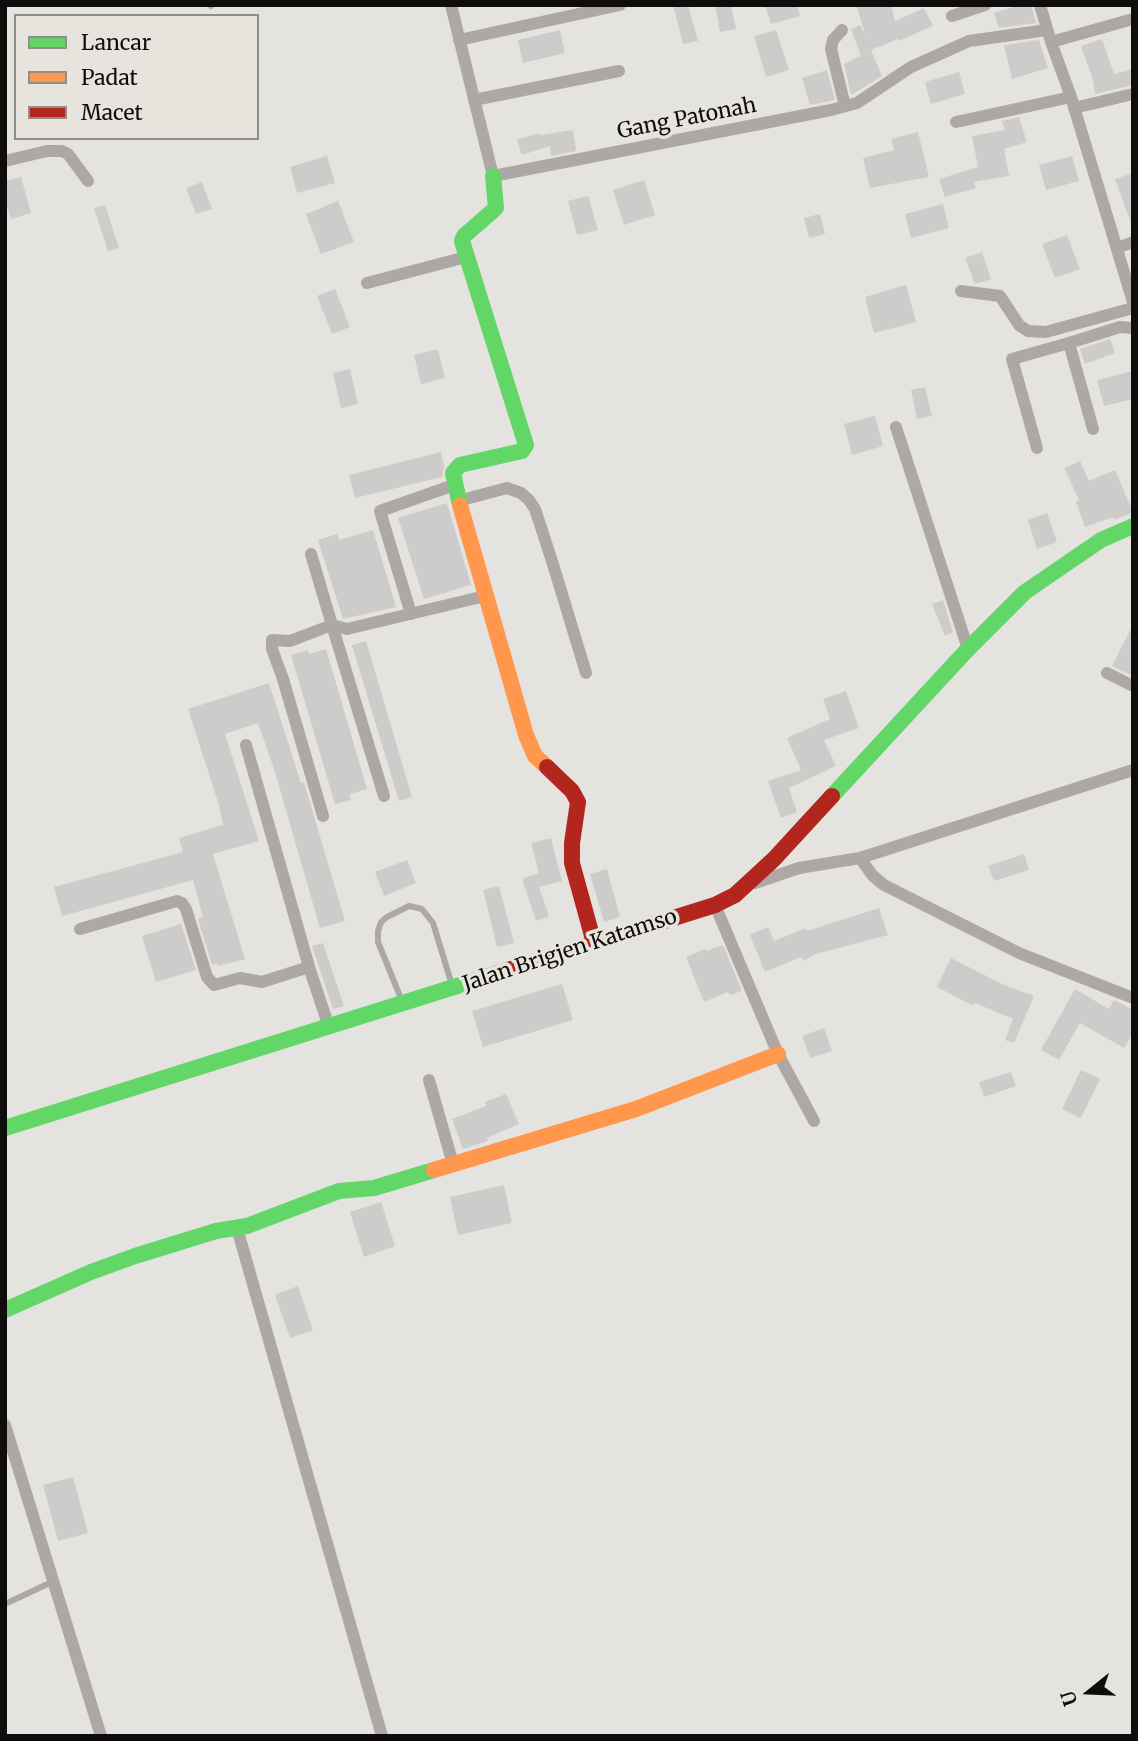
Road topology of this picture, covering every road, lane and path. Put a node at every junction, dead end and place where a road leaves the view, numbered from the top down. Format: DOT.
graph roads {
  1 [pos="451,5"];
  2 [pos="620,5"];
  3 [pos="985,5"];
  4 [pos="1040,5"];
  5 [pos="952,16"];
  6 [pos="1133,19"];
  7 [pos="842,30"];
  8 [pos="1049,36"];
  9 [pos="459,40"];
  10 [pos="619,71"];
  11 [pos="1133,94"];
  12 [pos="474,100"];
  13 [pos="1073,102"];
  14 [pos="845,106"];
  15 [pos="956,122"];
  16 [pos="5,161"];
  17 [pos="493,176"];
  18 [pos="88,181"];
  19 [pos="1133,242"];
  20 [pos="1117,248"];
  21 [pos="466,257"];
  22 [pos="367,283"];
  23 [pos="961,291"];
  24 [pos="1133,302"];
  25 [pos="1133,308"];
  26 [pos="1133,328"];
  27 [pos="1069,343"];
  28 [pos="896,427"];
  29 [pos="1093,429"];
  30 [pos="1037,449"];
  31 [pos="456,493"];
  32 [pos="1133,526"];
  33 [pos="311,554"];
  34 [pos="485,596"];
  35 [pos="411,614"];
  36 [pos="332,625"];
  37 [pos="968,649"];
  38 [pos="586,673"];
  39 [pos="1107,673"];
  40 [pos="1133,686"];
  41 [pos="246,746"];
  42 [pos="1133,770"];
  43 [pos="384,796"];
  44 [pos="323,816"];
  45 [pos="860,858"];
  46 [pos="735,895"];
  47 [pos="715,905"];
  48 [pos="80,929"];
  49 [pos="594,943"];
  50 [pos="309,967"];
  51 [pos="453,988"];
  52 [pos="1133,998"];
  53 [pos="403,1002"];
  54 [pos="328,1027"];
  55 [pos="778,1054"];
  56 [pos="429,1080"];
  57 [pos="814,1121"];
  58 [pos="5,1128"];
  59 [pos="453,1164"];
  60 [pos="237,1228"];
  61 [pos="5,1310"];
  62 [pos="5,1425"];
  63 [pos="54,1581"];
  64 [pos="5,1604"];
  65 [pos="101,1736"];
  66 [pos="382,1736"];
  1 -- 9 [label="street"];
  2 -- 9 [label="street"];
  3 -- 5 [label="street"];
  4 -- 8 [label="street"];
  6 -- 8 [label="street, Gang Patonah"];
  7 -- 14 [label="street"];
  8 -- 13 [label="street"];
  8 -- 14 [label="street, Gang Patonah"];
  9 -- 12 [label="street"];
  10 -- 12 [label="street"];
  11 -- 13 [label="street"];
  12 -- 17 [label="street"];
  13 -- 15 [label="street"];
  13 -- 20 [label="street"];
  14 -- 17 [label="street, Gang Patonah"];
  16 -- 18 [label="street"];
  17 -- 21 [label="street"];
  19 -- 20 [label="street"];
  20 -- 24 [label="street"];
  21 -- 22 [label="street"];
  21 -- 31 [label="street"];
  23 -- 25 [label="street"];
  26 -- 27 [label="street"];
  27 -- 29 [label="street"];
  27 -- 30 [label="street"];
  28 -- 37 [label="street"];
  31 -- 34 [label="street"];
  31 -- 35 [label="street"];
  31 -- 38 [label="street"];
  32 -- 37 [label="street"];
  33 -- 36 [label="street"];
  34 -- 35 [label="street"];
  34 -- 49 [label="street"];
  35 -- 36 [label="street"];
  36 -- 43 [label="street"];
  36 -- 44 [label="street"];
  37 -- 46 [label="street"];
  39 -- 40 [label="street"];
  41 -- 50 [label="street"];
  42 -- 45 [label="street, Jalan Brigjen Katamso"];
  45 -- 46 [label="street, Jalan Brigjen Katamso"];
  45 -- 52 [label="street"];
  46 -- 47 [label="street, Jalan Brigjen Katamso"];
  47 -- 49 [label="street, Jalan Brigjen Katamso"];
  47 -- 55 [label="street"];
  48 -- 50 [label="street"];
  49 -- 51 [label="street, Jalan Brigjen Katamso"];
  50 -- 54 [label="street"];
  51 -- 53 [label="street, Jalan Brigjen Katamso"];
  51 -- 53 [label="lane"];
  53 -- 54 [label="street, Jalan Brigjen Katamso"];
  54 -- 58 [label="street, Jalan Brigjen Katamso"];
  55 -- 57 [label="street"];
  55 -- 59 [label="street"];
  56 -- 59 [label="street"];
  59 -- 60 [label="street"];
  60 -- 61 [label="street"];
  60 -- 66 [label="street"];
  62 -- 63 [label="street"];
  63 -- 64 [label="lane"];
  63 -- 65 [label="street"];
}
